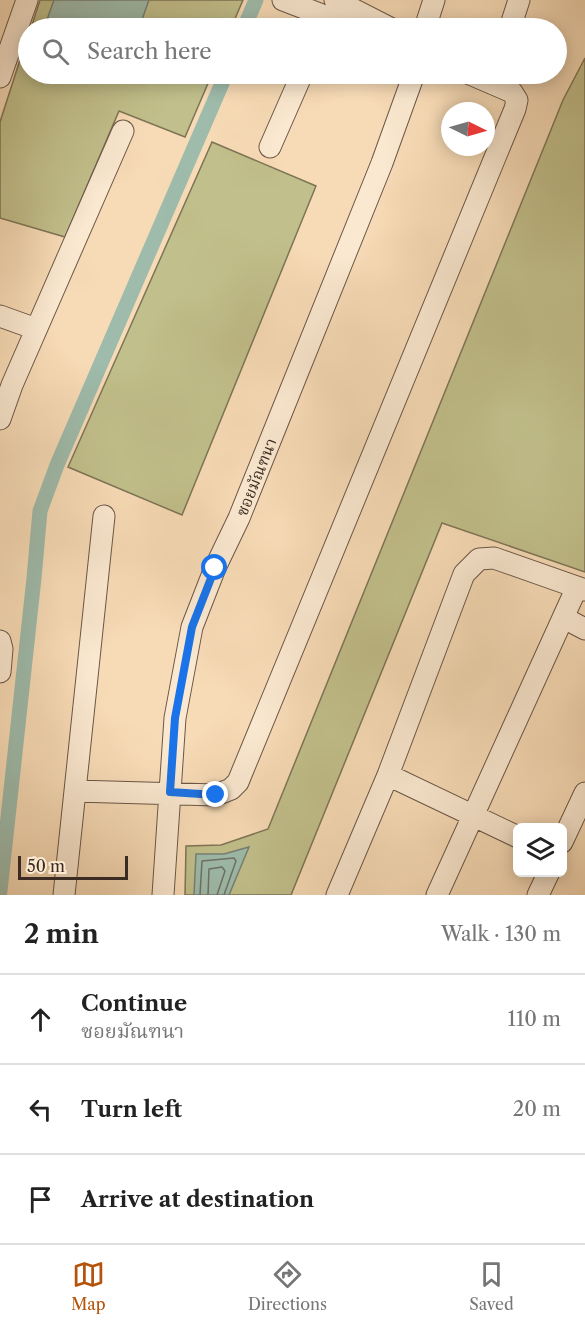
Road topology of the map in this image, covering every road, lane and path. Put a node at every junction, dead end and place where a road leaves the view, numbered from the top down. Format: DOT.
graph roads {
  1 [pos="27,0"];
  2 [pos="434,0"];
  3 [pos="519,0"];
  4 [pos="285,1"];
  5 [pos="330,11"];
  6 [pos="21,18"];
  7 [pos="355,18"];
  8 [pos="428,18"];
  9 [pos="513,18"];
  10 [pos="18,26"];
  11 [pos="0,78"];
  12 [pos="298,84"];
  13 [pos="410,84"];
  14 [pos="502,84"];
  15 [pos="123,131"];
  16 [pos="270,147"];
  17 [pos="0,316"];
  18 [pos="36,329"];
  19 [pos="0,419"];
  20 [pos="104,516"];
  21 [pos="581,589"];
  22 [pos="564,618"];
  23 [pos="585,629"];
  24 [pos="0,641"];
  25 [pos="0,672"];
  26 [pos="388,776"];
  27 [pos="75,790"];
  28 [pos="170,792"];
  29 [pos="585,793"];
  30 [pos="473,814"];
  31 [pos="567,831"];
  32 [pos="513,834"];
  33 [pos="547,877"];
  34 [pos="64,895"];
  35 [pos="163,895"];
  36 [pos="337,895"];
  37 [pos="437,895"];
  38 [pos="538,895"];
  1 -- 6 [label="street"];
  2 -- 8 [label="street"];
  3 -- 9 [label="street"];
  4 -- 5 [label="street"];
  5 -- 7 [label="street"];
  10 -- 11 [label="street"];
  12 -- 16 [label="street"];
  13 -- 28 [label="street, ซอยมัณฑนา"];
  14 -- 28 [label="street"];
  15 -- 18 [label="street"];
  17 -- 18 [label="street"];
  18 -- 19 [label="street"];
  20 -- 27 [label="street"];
  21 -- 22 [label="street"];
  21 -- 26 [label="street"];
  22 -- 23 [label="street"];
  22 -- 30 [label="street"];
  24 -- 25 [label="street"];
  26 -- 30 [label="street"];
  26 -- 36 [label="street"];
  27 -- 28 [label="street"];
  27 -- 34 [label="street"];
  28 -- 35 [label="street, ซอยมัณฑนา"];
  29 -- 31 [label="street"];
  30 -- 32 [label="street"];
  30 -- 37 [label="street"];
  33 -- 38 [label="street"];
}
